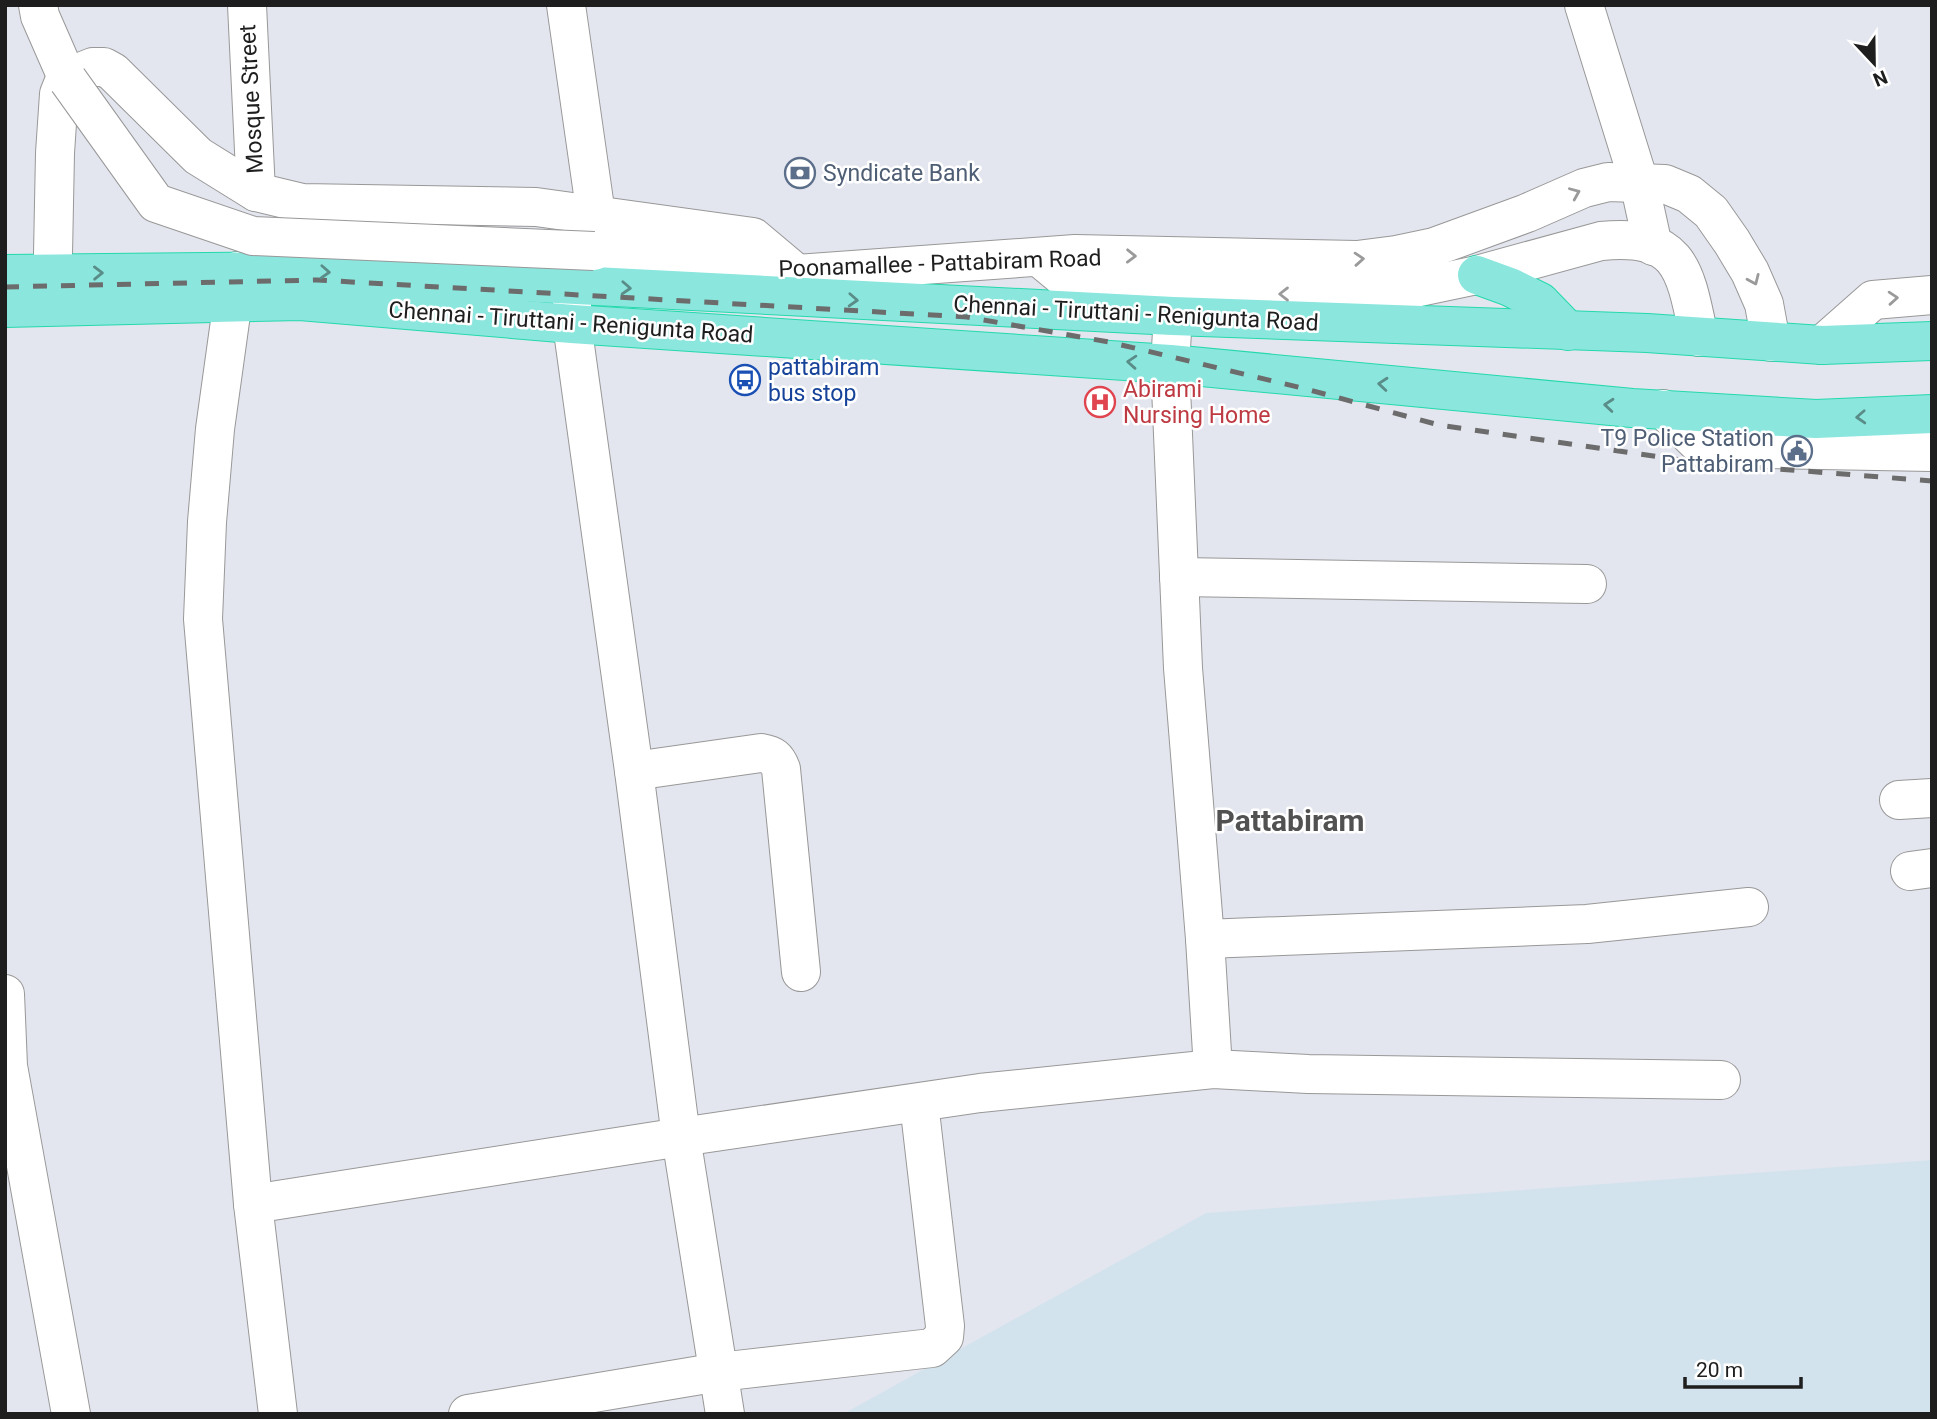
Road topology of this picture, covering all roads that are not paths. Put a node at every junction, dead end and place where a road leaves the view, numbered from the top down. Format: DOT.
graph roads {
  1 [pos="38,5"];
  2 [pos="247,5"];
  3 [pos="566,5"];
  4 [pos="1584,5"];
  5 [pos="1639,182"];
  6 [pos="256,192"];
  7 [pos="595,233"];
  8 [pos="1653,246"];
  9 [pos="1039,257"];
  10 [pos="5,274"];
  11 [pos="1477,275"];
  12 [pos="572,286"];
  13 [pos="234,287"];
  14 [pos="52,290"];
  15 [pos="1932,295"];
  16 [pos="5,308"];
  17 [pos="1173,316"];
  18 [pos="572,324"];
  19 [pos="1568,331"];
  20 [pos="1699,337"];
  21 [pos="1932,341"];
  22 [pos="1771,342"];
  23 [pos="1822,345"];
  24 [pos="1170,364"];
  25 [pos="1663,410"];
  26 [pos="1932,414"];
  27 [pos="1932,452"];
  28 [pos="1178,576"];
  29 [pos="1587,584"];
  30 [pos="634,771"];
  31 [pos="1749,907"];
  32 [pos="1205,939"];
  33 [pos="801,972"];
  34 [pos="5,994"];
  35 [pos="1213,1069"];
  36 [pos="1721,1080"];
  37 [pos="919,1103"];
  38 [pos="681,1137"];
  39 [pos="15,1160"];
  40 [pos="253,1204"];
  41 [pos="719,1372"];
  42 [pos="71,1414"];
  43 [pos="278,1414"];
  44 [pos="468,1414"];
  45 [pos="725,1414"];
  1 -- 7 [label="street, Poonamallee - Pattabiram Road, bridge"];
  2 -- 6 [label="street, Mosque Street"];
  3 -- 7 [label="street"];
  4 -- 5 [label="street"];
  5 -- 8 [label="street"];
  9 -- 5 [label="street, Poonamallee - Pattabiram Road, one-way"];
  5 -- 22 [label="street, Poonamallee - Pattabiram Road, one-way"];
  6 -- 7 [label="street"];
  6 -- 14 [label="street"];
  7 -- 9 [label="street, Poonamallee - Pattabiram Road"];
  8 -- 11 [label="street"];
  8 -- 20 [label="street"];
  11 -- 9 [label="street, one-way"];
  10 -- 14 [label="highway, Chennai - Tiruttani - Renigunta Road"];
  11 -- 19 [label="highway"];
  13 -- 12 [label="highway, Chennai - Tiruttani - Renigunta Road, one-way"];
  12 -- 17 [label="highway, Chennai - Tiruttani - Renigunta Road, one-way"];
  12 -- 18 [label="street"];
  13 -- 14 [label="highway, Chennai - Tiruttani - Renigunta Road"];
  13 -- 18 [label="highway, Chennai - Tiruttani - Renigunta Road"];
  13 -- 40 [label="street"];
  14 -- 16 [label="highway, Chennai - Tiruttani - Renigunta Road"];
  23 -- 15 [label="street, one-way"];
  17 -- 19 [label="highway, Chennai - Tiruttani - Renigunta Road"];
  17 -- 24 [label="street"];
  24 -- 18 [label="highway, Chennai - Tiruttani - Renigunta Road, one-way"];
  18 -- 30 [label="street"];
  19 -- 20 [label="highway, Chennai - Tiruttani - Renigunta Road"];
  20 -- 22 [label="highway, Chennai - Tiruttani - Renigunta Road"];
  21 -- 23 [label="highway, Chennai - Tiruttani - Renigunta Road"];
  22 -- 23 [label="highway, Chennai - Tiruttani - Renigunta Road"];
  25 -- 24 [label="highway, Chennai - Tiruttani - Renigunta Road, one-way"];
  24 -- 28 [label="street"];
  26 -- 25 [label="highway, Chennai - Tiruttani - Renigunta Road, one-way"];
  25 -- 27 [label="street"];
  28 -- 29 [label="street"];
  28 -- 32 [label="street"];
  30 -- 33 [label="street"];
  30 -- 38 [label="street"];
  31 -- 32 [label="street"];
  32 -- 35 [label="street"];
  34 -- 39 [label="street"];
  35 -- 36 [label="street"];
  35 -- 37 [label="street"];
  37 -- 38 [label="street"];
  37 -- 41 [label="street"];
  38 -- 40 [label="street"];
  38 -- 41 [label="street"];
  39 -- 42 [label="street"];
  40 -- 43 [label="street"];
  41 -- 44 [label="street"];
  41 -- 45 [label="street"];
}
